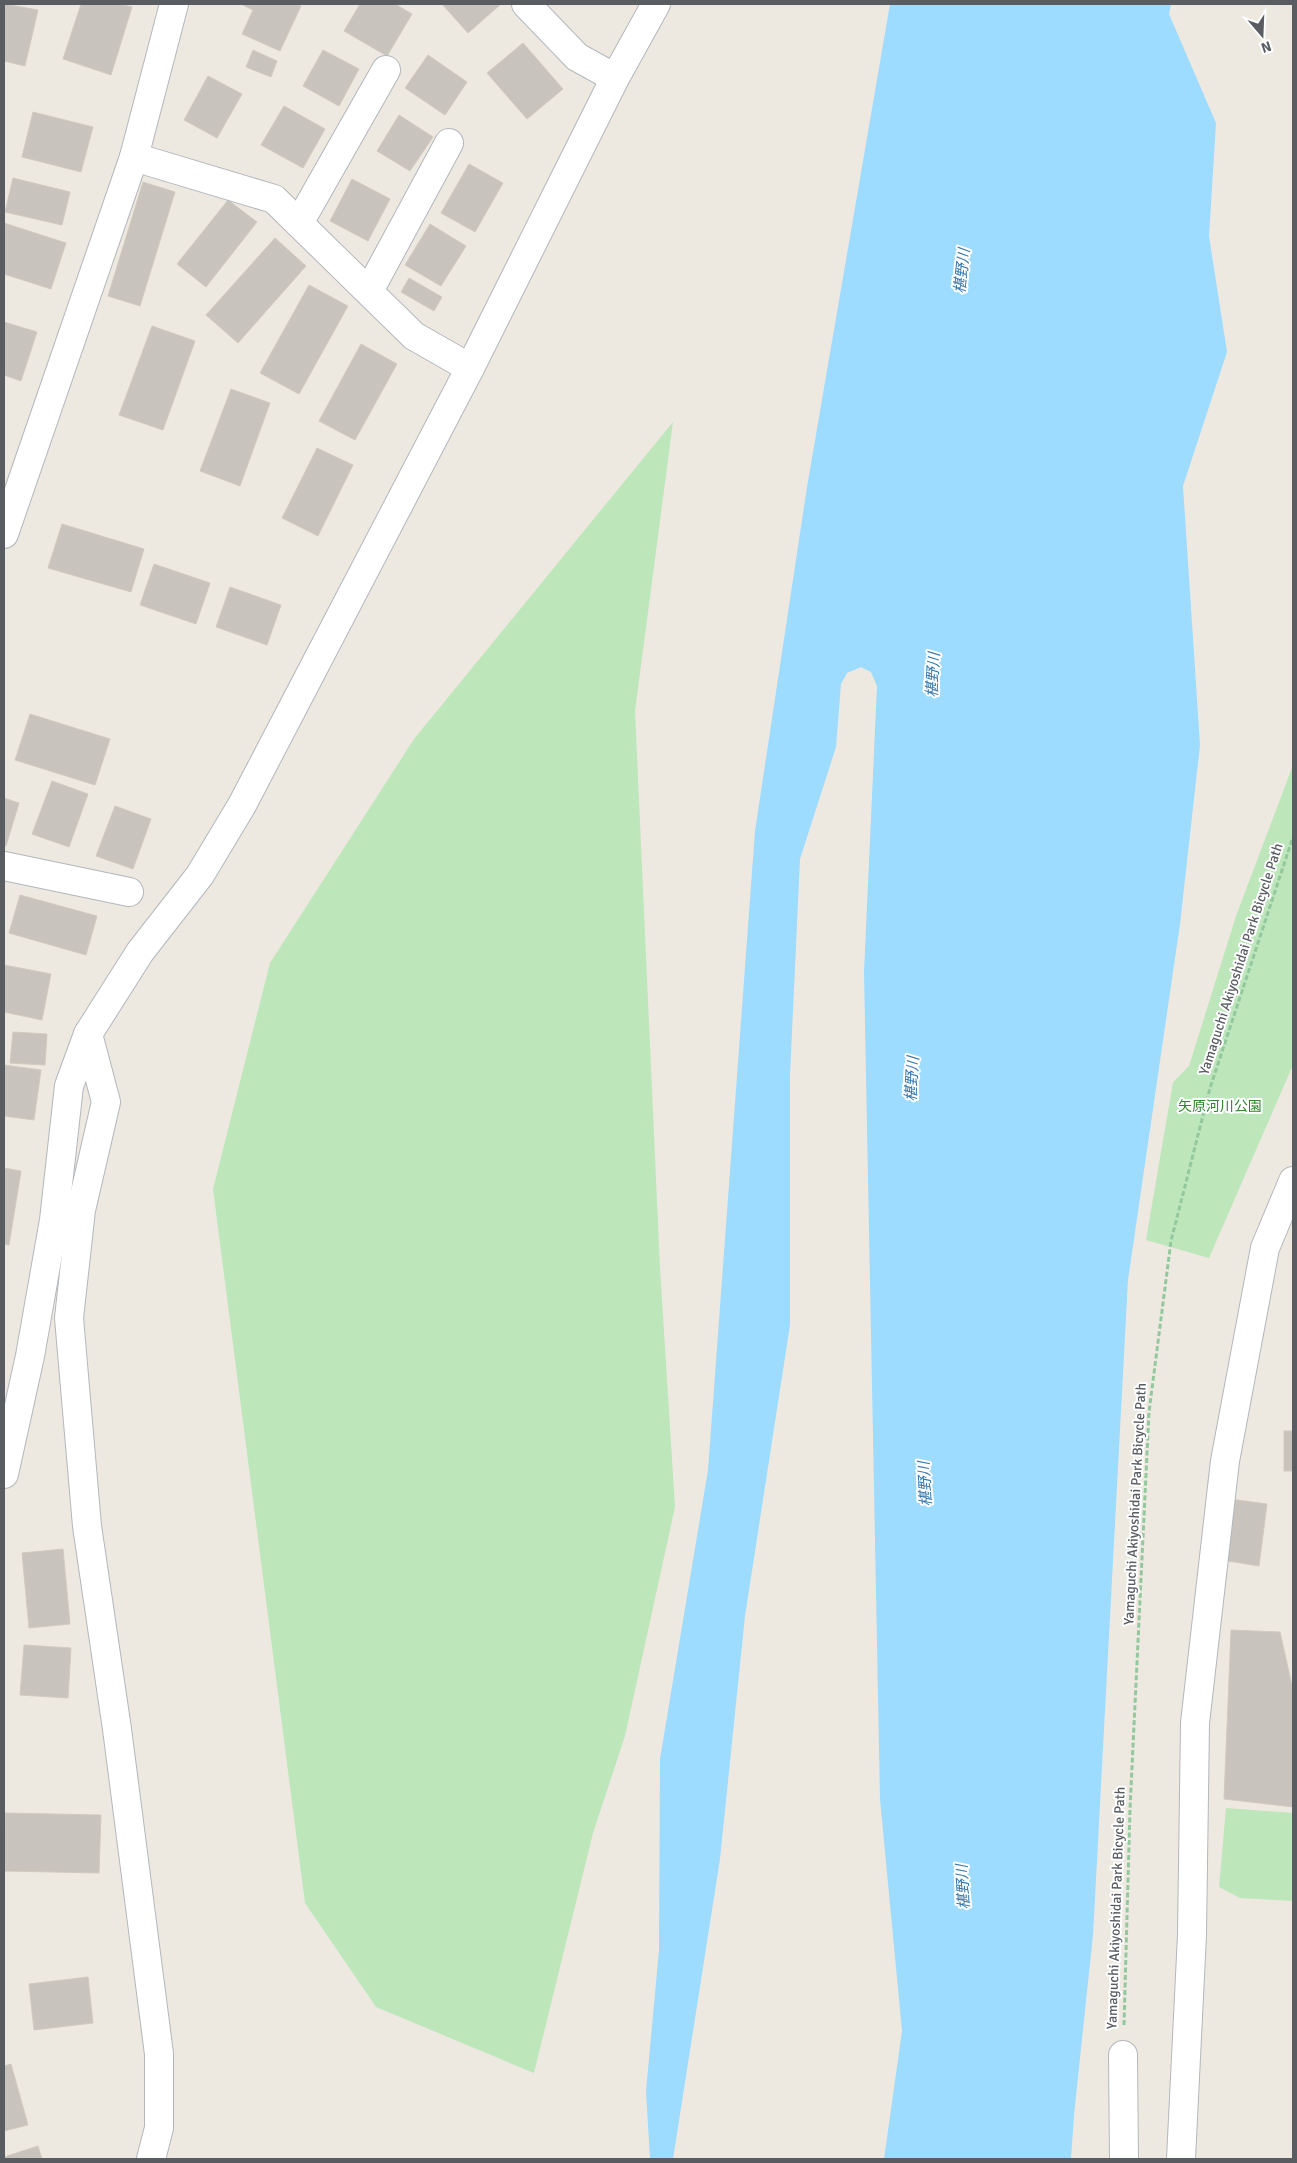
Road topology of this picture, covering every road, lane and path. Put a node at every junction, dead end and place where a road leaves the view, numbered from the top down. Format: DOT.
graph roads {
  1 [pos="174,4"];
  2 [pos="526,4"];
  3 [pos="656,4"];
  4 [pos="386,70"];
  5 [pos="615,78"];
  6 [pos="449,143"];
  7 [pos="134,157"];
  8 [pos="299,223"];
  9 [pos="369,291"];
  10 [pos="470,368"];
  11 [pos="4,534"];
  12 [pos="1293,837"];
  13 [pos="4,866"];
  14 [pos="129,892"];
  15 [pos="88,1034"];
  16 [pos="1293,1181"];
  17 [pos="4,1474"];
  18 [pos="1123,2055"];
  19 [pos="151,2159"];
  20 [pos="1124,2159"];
  21 [pos="1181,2159"];
  1 -- 7 [label="street"];
  2 -- 5 [label="street"];
  3 -- 5 [label="street"];
  4 -- 8 [label="street"];
  5 -- 10 [label="street"];
  6 -- 9 [label="street"];
  7 -- 8 [label="street"];
  7 -- 11 [label="street"];
  8 -- 9 [label="street"];
  9 -- 10 [label="street"];
  10 -- 15 [label="street"];
  12 -- 18 [label="path, Yamaguchi Akiyoshidai Park Bicycle Path"];
  13 -- 14 [label="street"];
  15 -- 17 [label="street"];
  15 -- 19 [label="street"];
  16 -- 21 [label="street"];
  18 -- 20 [label="street"];
}
